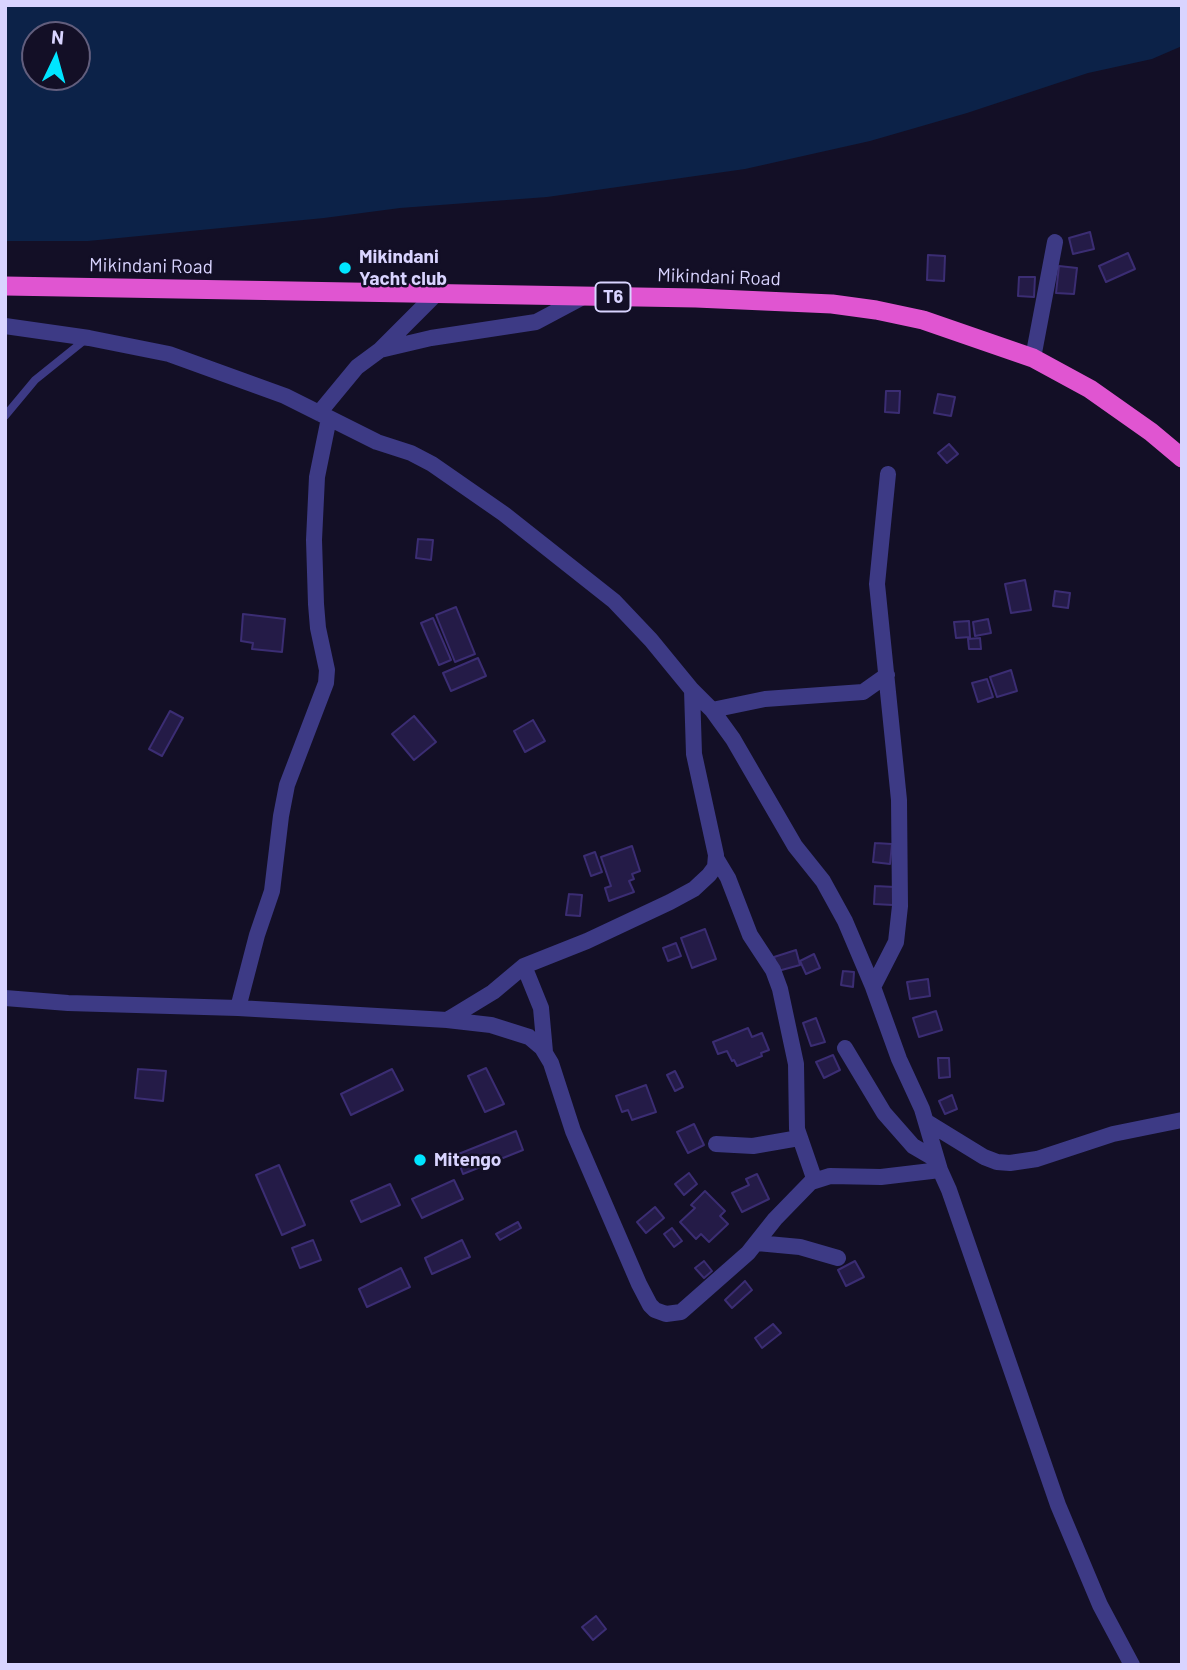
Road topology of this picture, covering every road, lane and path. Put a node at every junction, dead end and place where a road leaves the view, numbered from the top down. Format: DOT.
graph roads {
  1 [pos="1055,242"];
  2 [pos="5,286"];
  3 [pos="436,294"];
  4 [pos="583,297"];
  5 [pos="5,326"];
  6 [pos="89,338"];
  7 [pos="380,349"];
  8 [pos="1033,359"];
  9 [pos="324,415"];
  10 [pos="5,416"];
  11 [pos="1182,458"];
  12 [pos="888,474"];
  13 [pos="887,675"];
  14 [pos="692,690"];
  15 [pos="712,710"];
  16 [pos="716,858"];
  17 [pos="524,966"];
  18 [pos="873,987"];
  19 [pos="5,998"];
  20 [pos="238,1008"];
  21 [pos="447,1020"];
  22 [pos="845,1048"];
  23 [pos="545,1052"];
  24 [pos="1182,1121"];
  25 [pos="927,1122"];
  26 [pos="799,1138"];
  27 [pos="716,1144"];
  28 [pos="938,1165"];
  29 [pos="815,1181"];
  30 [pos="757,1243"];
  31 [pos="838,1258"];
  32 [pos="1132,1665"];
  1 -- 8 [label="street"];
  2 -- 3 [label="highway, Mikindani Road / T6"];
  3 -- 4 [label="highway, Mikindani Road / T6"];
  3 -- 7 [label="street"];
  4 -- 7 [label="street"];
  4 -- 8 [label="highway, Mikindani Road / T6"];
  5 -- 6 [label="street"];
  6 -- 9 [label="street"];
  6 -- 10 [label="lane"];
  7 -- 9 [label="street"];
  8 -- 11 [label="highway, Mikindani Road / T6"];
  9 -- 14 [label="street"];
  9 -- 20 [label="street"];
  12 -- 13 [label="street"];
  13 -- 15 [label="street"];
  13 -- 18 [label="street"];
  14 -- 15 [label="street"];
  14 -- 16 [label="street"];
  15 -- 18 [label="street"];
  16 -- 17 [label="street"];
  16 -- 26 [label="street"];
  17 -- 21 [label="street"];
  17 -- 23 [label="street"];
  18 -- 25 [label="street"];
  19 -- 20 [label="street"];
  20 -- 21 [label="street"];
  21 -- 23 [label="street"];
  22 -- 28 [label="street"];
  23 -- 30 [label="street"];
  24 -- 25 [label="street"];
  25 -- 28 [label="street"];
  26 -- 27 [label="street"];
  26 -- 29 [label="street"];
  28 -- 29 [label="street"];
  28 -- 32 [label="street"];
  29 -- 30 [label="street"];
  30 -- 31 [label="street"];
}
